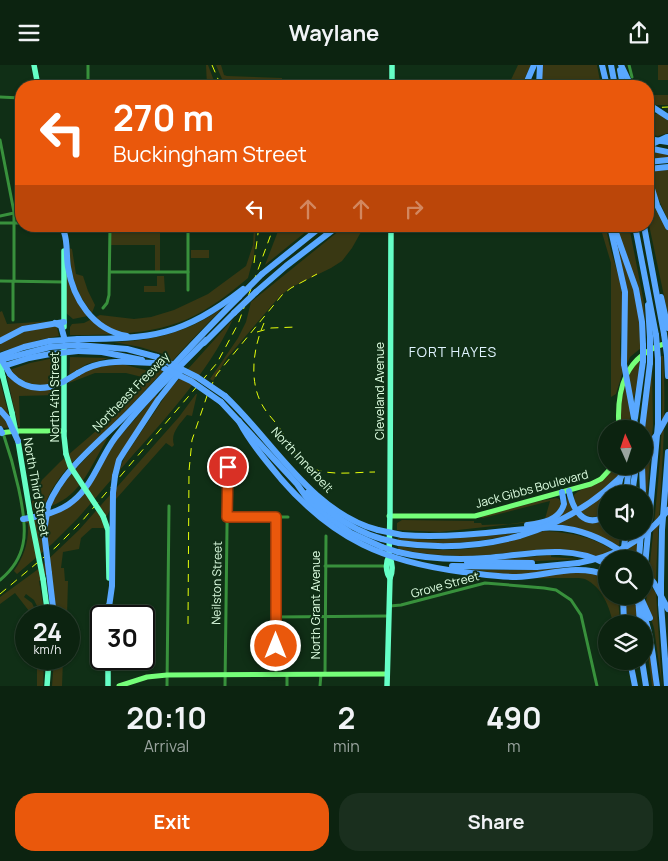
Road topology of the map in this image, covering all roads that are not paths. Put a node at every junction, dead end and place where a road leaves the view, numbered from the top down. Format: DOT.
graph roads {
  1 [pos="34,65"];
  2 [pos="88,65"];
  3 [pos="392,65"];
  4 [pos="534,65"];
  5 [pos="540,65"];
  6 [pos="602,65"];
  7 [pos="611,65"];
  8 [pos="620,65"];
  9 [pos="629,65"];
  10 [pos="632,77"];
  11 [pos="37,80"];
  12 [pos="88,80"];
  13 [pos="392,80"];
  14 [pos="528,80"];
  15 [pos="539,80"];
  16 [pos="606,80"];
  17 [pos="614,80"];
  18 [pos="622,80"];
  19 [pos="628,80"];
  20 [pos="0,97"];
  21 [pos="15,98"];
  22 [pos="654,108"];
  23 [pos="668,117"];
  24 [pos="668,138"];
  25 [pos="654,139"];
  26 [pos="0,140"];
  27 [pos="654,144"];
  28 [pos="654,148"];
  29 [pos="668,151"];
  30 [pos="668,160"];
  31 [pos="654,162"];
  32 [pos="668,167"];
  33 [pos="654,168"];
  34 [pos="654,195"];
  35 [pos="14,213"];
  36 [pos="0,216"];
  37 [pos="0,223"];
  38 [pos="14,223"];
  39 [pos="668,227"];
  40 [pos="64,232"];
  41 [pos="64,232"];
  42 [pos="110,232"];
  43 [pos="188,232"];
  44 [pos="314,232"];
  45 [pos="330,232"];
  46 [pos="391,232"];
  47 [pos="613,232"];
  48 [pos="614,232"];
  49 [pos="636,232"];
  50 [pos="645,232"];
  51 [pos="110,272"];
  52 [pos="188,272"];
  53 [pos="262,274"];
  54 [pos="0,281"];
  55 [pos="14,281"];
  56 [pos="64,282"];
  57 [pos="188,290"];
  58 [pos="103,308"];
  59 [pos="13,320"];
  60 [pos="64,322"];
  61 [pos="55,323"];
  62 [pos="666,331"];
  63 [pos="653,336"];
  64 [pos="64,337"];
  65 [pos="141,337"];
  66 [pos="0,341"];
  67 [pos="206,341"];
  68 [pos="668,342"];
  69 [pos="78,345"];
  70 [pos="50,347"];
  71 [pos="0,359"];
  72 [pos="155,360"];
  73 [pos="646,362"];
  74 [pos="0,368"];
  75 [pos="7,375"];
  76 [pos="668,376"];
  77 [pos="223,399"];
  78 [pos="130,411"];
  79 [pos="6,413"];
  80 [pos="668,415"];
  81 [pos="619,420"];
  82 [pos="633,420"];
  83 [pos="635,420"];
  84 [pos="643,420"];
  85 [pos="239,421"];
  86 [pos="64,431"];
  87 [pos="1,432"];
  88 [pos="653,440"];
  89 [pos="18,441"];
  90 [pos="228,449"];
  91 [pos="668,452"];
  92 [pos="606,475"];
  93 [pos="622,475"];
  94 [pos="297,484"];
  95 [pos="650,485"];
  96 [pos="566,491"];
  97 [pos="169,506"];
  98 [pos="668,510"];
  99 [pos="390,516"];
  100 [pos="23,517"];
  101 [pos="227,517"];
  102 [pos="276,517"];
  103 [pos="288,517"];
  104 [pos="598,519"];
  105 [pos="489,533"];
  106 [pos="326,536"];
  107 [pos="618,550"];
  108 [pos="389,556"];
  109 [pos="416,560"];
  110 [pos="598,561"];
  111 [pos="325,566"];
  112 [pos="387,566"];
  113 [pos="598,572"];
  114 [pos="390,578"];
  115 [pos="0,579"];
  116 [pos="653,585"];
  117 [pos="662,602"];
  118 [pos="46,605"];
  119 [pos="53,605"];
  120 [pos="109,605"];
  121 [pos="109,605"];
  122 [pos="640,605"];
  123 [pos="644,605"];
  124 [pos="390,606"];
  125 [pos="668,609"];
  126 [pos="325,616"];
  127 [pos="389,616"];
  128 [pos="276,617"];
  129 [pos="48,670"];
  130 [pos="108,670"];
  131 [pos="632,670"];
  132 [pos="643,670"];
  133 [pos="387,674"];
  134 [pos="167,675"];
  135 [pos="225,675"];
  136 [pos="276,675"];
  137 [pos="287,675"];
  138 [pos="322,675"];
  139 [pos="657,684"];
  140 [pos="47,686"];
  141 [pos="108,686"];
  142 [pos="119,686"];
  143 [pos="167,686"];
  144 [pos="225,686"];
  145 [pos="287,686"];
  146 [pos="320,686"];
  147 [pos="387,686"];
  148 [pos="597,686"];
  149 [pos="635,686"];
  150 [pos="646,686"];
  151 [pos="667,686"];
  1 -- 11 [label="main road"];
  2 -- 12 [label="street"];
  3 -- 13 [label="main road"];
  4 -- 14 [label="highway"];
  5 -- 15 [label="highway"];
  6 -- 16 [label="highway"];
  7 -- 17 [label="highway"];
  8 -- 18 [label="highway"];
  8 -- 19 [label="highway"];
  9 -- 10 [label="street"];
  20 -- 21 [label="street"];
  22 -- 23 [label="highway, bridge"];
  24 -- 25 [label="highway"];
  24 -- 27 [label="highway, bridge"];
  26 -- 35 [label="street"];
  28 -- 29 [label="highway"];
  30 -- 31 [label="highway"];
  32 -- 33 [label="highway"];
  34 -- 39 [label="highway"];
  35 -- 36 [label="street"];
  35 -- 38 [label="street"];
  37 -- 38 [label="street"];
  38 -- 55 [label="street"];
  40 -- 56 [label="main road, North 4th Street"];
  41 -- 65 [label="highway"];
  42 -- 51 [label="street"];
  43 -- 52 [label="street"];
  44 -- 53 [label="highway, Northeast Freeway"];
  45 -- 67 [label="highway, Northeast Freeway, bridge"];
  46 -- 99 [label="main road, Cleveland Avenue"];
  47 -- 82 [label="highway, bridge"];
  48 -- 73 [label="highway, bridge"];
  49 -- 63 [label="highway"];
  50 -- 62 [label="highway"];
  51 -- 52 [label="street"];
  51 -- 58 [label="street"];
  52 -- 57 [label="street"];
  53 -- 65 [label="highway, bridge"];
  53 -- 78 [label="highway, Northeast Freeway, bridge"];
  54 -- 55 [label="street"];
  55 -- 56 [label="street"];
  55 -- 59 [label="street"];
  56 -- 60 [label="main road, North 4th Street"];
  60 -- 61 [label="highway"];
  60 -- 64 [label="main road, North 4th Street"];
  61 -- 64 [label="highway"];
  61 -- 66 [label="highway"];
  62 -- 76 [label="highway, bridge"];
  63 -- 73 [label="highway, bridge"];
  63 -- 95 [label="highway, bridge"];
  64 -- 86 [label="main road, North 4th Street"];
  65 -- 69 [label="highway"];
  67 -- 100 [label="highway"];
  67 -- 120 [label="highway, Northeast Freeway, bridge"];
  68 -- 81 [label="street"];
  69 -- 70 [label="highway, North Innerbelt, bridge"];
  69 -- 70 [label="highway, North Innerbelt, bridge"];
  69 -- 72 [label="highway, North Innerbelt"];
  70 -- 71 [label="highway, North Innerbelt"];
  70 -- 74 [label="highway, North Innerbelt"];
  71 -- 75 [label="highway, bridge"];
  72 -- 75 [label="highway, bridge"];
  72 -- 77 [label="highway, North Innerbelt, bridge"];
  73 -- 83 [label="highway"];
  73 -- 84 [label="highway"];
  75 -- 79 [label="main road"];
  77 -- 85 [label="highway, North Innerbelt"];
  77 -- 105 [label="highway, North Innerbelt, bridge"];
  78 -- 100 [label="highway"];
  78 -- 119 [label="highway, Northeast Freeway, bridge"];
  79 -- 89 [label="highway, bridge"];
  80 -- 88 [label="highway, bridge"];
  85 -- 94 [label="highway, North Innerbelt"];
  85 -- 108 [label="highway"];
  86 -- 87 [label="street"];
  86 -- 121 [label="main road, North 4th Street, bridge"];
  87 -- 100 [label="street"];
  89 -- 118 [label="main road, North Third Street, bridge"];
  90 -- 101 [label="street, Neilston Street"];
  91 -- 117 [label="highway, bridge"];
  92 -- 96 [label="street, Jack Gibbs Boulevard"];
  93 -- 94 [label="highway, bridge"];
  94 -- 109 [label="highway, North Innerbelt, bridge"];
  96 -- 99 [label="street, Jack Gibbs Boulevard"];
  96 -- 104 [label="highway"];
  96 -- 105 [label="highway"];
  97 -- 134 [label="street"];
  98 -- 109 [label="highway, bridge"];
  99 -- 108 [label="main road, Cleveland Avenue"];
  100 -- 115 [label="street"];
  101 -- 102 [label="street"];
  101 -- 135 [label="street, Neilston Street"];
  102 -- 103 [label="street"];
  102 -- 128 [label="street"];
  105 -- 107 [label="highway, North Innerbelt"];
  106 -- 111 [label="street, North Grant Avenue"];
  108 -- 109 [label="highway"];
  108 -- 112 [label="main road, Cleveland Avenue"];
  108 -- 114 [label="main road, Cleveland Avenue"];
  109 -- 110 [label="highway, North Innerbelt"];
  109 -- 113 [label="highway"];
  111 -- 112 [label="street"];
  111 -- 126 [label="street, North Grant Avenue"];
  112 -- 114 [label="main road, Cleveland Avenue"];
  114 -- 124 [label="main road, Cleveland Avenue"];
  116 -- 117 [label="highway"];
  117 -- 125 [label="highway"];
  117 -- 151 [label="highway"];
  122 -- 139 [label="highway"];
  123 -- 139 [label="highway"];
  124 -- 127 [label="main road, Cleveland Avenue"];
  124 -- 148 [label="street, Grove Street"];
  126 -- 127 [label="street"];
  126 -- 128 [label="street"];
  126 -- 138 [label="street, North Grant Avenue"];
  127 -- 133 [label="main road, Cleveland Avenue"];
  128 -- 136 [label="street"];
  129 -- 140 [label="main road"];
  130 -- 141 [label="main road"];
  131 -- 149 [label="highway"];
  132 -- 150 [label="highway"];
  133 -- 138 [label="street"];
  133 -- 147 [label="main road, Cleveland Avenue"];
  134 -- 135 [label="street"];
  134 -- 142 [label="street"];
  134 -- 143 [label="street"];
  135 -- 136 [label="street"];
  135 -- 144 [label="street, Neilston Street"];
  136 -- 137 [label="street"];
  137 -- 138 [label="street"];
  137 -- 145 [label="street"];
  138 -- 146 [label="street, North Grant Avenue"];
}
